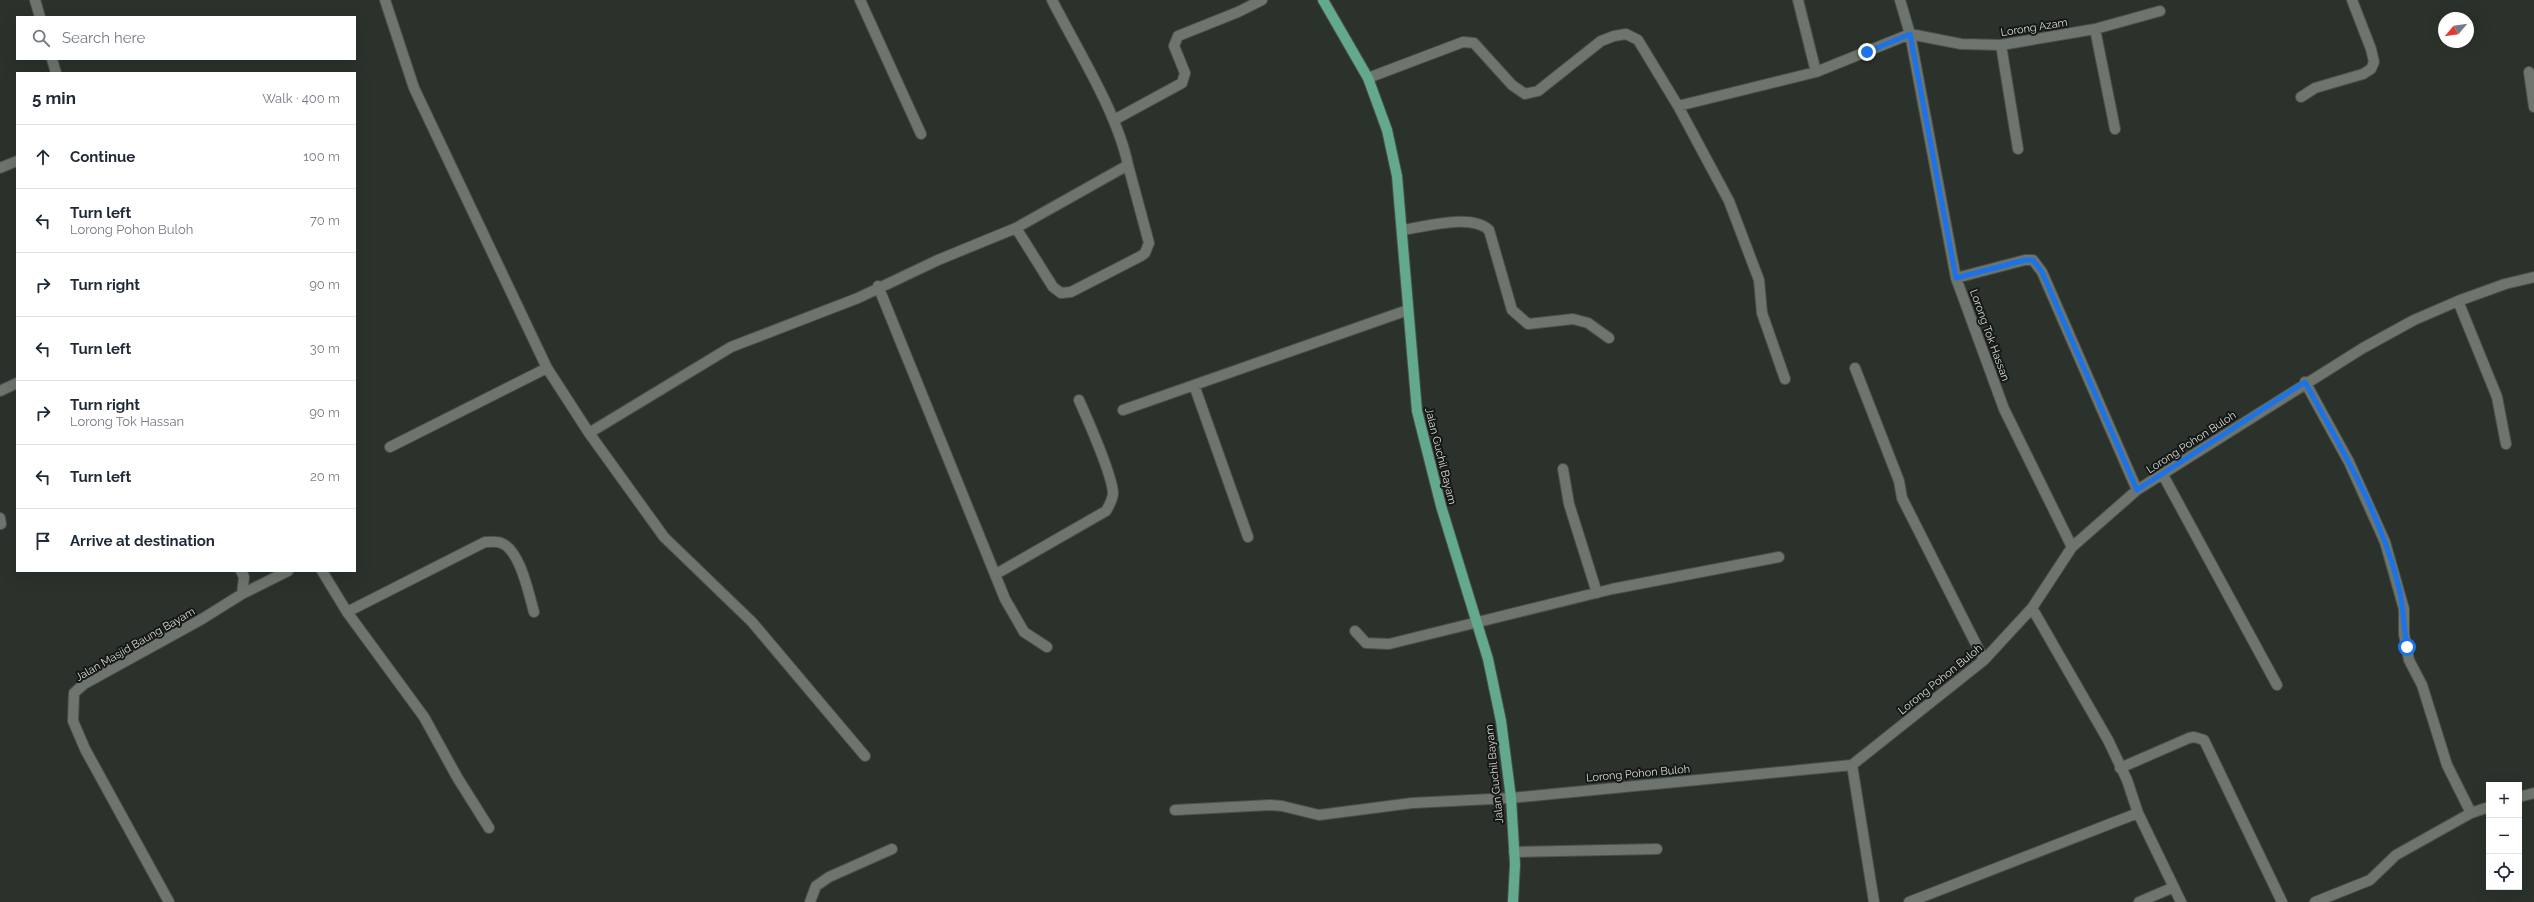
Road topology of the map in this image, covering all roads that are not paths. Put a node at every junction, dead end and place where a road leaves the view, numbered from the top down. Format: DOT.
graph roads {
  1 [pos="35,0"];
  2 [pos="385,0"];
  3 [pos="860,0"];
  4 [pos="1052,0"];
  5 [pos="1262,0"];
  6 [pos="1323,0"];
  7 [pos="1798,0"];
  8 [pos="1900,0"];
  9 [pos="2352,0"];
  10 [pos="2160,11"];
  11 [pos="40,16"];
  12 [pos="2095,29"];
  13 [pos="1910,34"];
  14 [pos="2001,46"];
  15 [pos="52,60"];
  16 [pos="56,72"];
  17 [pos="1816,72"];
  18 [pos="2529,72"];
  19 [pos="1368,78"];
  20 [pos="2301,97"];
  21 [pos="1678,106"];
  22 [pos="2534,107"];
  23 [pos="1114,120"];
  24 [pos="2115,129"];
  25 [pos="921,134"];
  26 [pos="2018,149"];
  27 [pos="16,161"];
  28 [pos="1128,165"];
  29 [pos="0,168"];
  30 [pos="1016,228"];
  31 [pos="1402,230"];
  32 [pos="2534,277"];
  33 [pos="1956,278"];
  34 [pos="878,286"];
  35 [pos="2458,301"];
  36 [pos="1408,310"];
  37 [pos="1609,338"];
  38 [pos="546,368"];
  39 [pos="1855,368"];
  40 [pos="1785,379"];
  41 [pos="2305,382"];
  42 [pos="16,383"];
  43 [pos="1194,385"];
  44 [pos="0,391"];
  45 [pos="1079,400"];
  46 [pos="1123,410"];
  47 [pos="588,433"];
  48 [pos="2506,444"];
  49 [pos="390,447"];
  50 [pos="1563,469"];
  51 [pos="2163,476"];
  52 [pos="2137,490"];
  53 [pos="1248,537"];
  54 [pos="2072,547"];
  55 [pos="1780,557"];
  56 [pos="242,572"];
  57 [pos="286,572"];
  58 [pos="323,572"];
  59 [pos="996,574"];
  60 [pos="1597,593"];
  61 [pos="242,594"];
  62 [pos="2032,608"];
  63 [pos="347,612"];
  64 [pos="534,612"];
  65 [pos="1477,624"];
  66 [pos="1355,631"];
  67 [pos="1047,647"];
  68 [pos="1984,660"];
  69 [pos="2277,685"];
  70 [pos="865,756"];
  71 [pos="1852,765"];
  72 [pos="2120,768"];
  73 [pos="2534,793"];
  74 [pos="2522,796"];
  75 [pos="1510,798"];
  76 [pos="2486,808"];
  77 [pos="1175,810"];
  78 [pos="2138,813"];
  79 [pos="2471,813"];
  80 [pos="489,828"];
  81 [pos="892,849"];
  82 [pos="1657,849"];
  83 [pos="1514,852"];
  84 [pos="2174,887"];
  85 [pos="165,900"];
  86 [pos="810,902"];
  87 [pos="1514,902"];
  88 [pos="1874,902"];
  89 [pos="1909,902"];
  90 [pos="2139,902"];
  91 [pos="2181,902"];
  92 [pos="2282,902"];
  93 [pos="2315,902"];
  1 -- 11 [label="street"];
  2 -- 38 [label="street"];
  3 -- 25 [label="street"];
  4 -- 23 [label="street"];
  5 -- 23 [label="street"];
  6 -- 19 [label="main road, Jalan Guchil Bayam"];
  7 -- 17 [label="street"];
  8 -- 13 [label="street, Lorong Tok Hassan"];
  9 -- 20 [label="street"];
  10 -- 12 [label="street, Lorong Azam"];
  12 -- 14 [label="street, Lorong Azam"];
  12 -- 24 [label="street"];
  13 -- 14 [label="street, Lorong Azam"];
  13 -- 17 [label="street"];
  13 -- 33 [label="street, Lorong Tok Hassan"];
  14 -- 26 [label="street"];
  15 -- 16 [label="street"];
  17 -- 21 [label="street"];
  18 -- 22 [label="street"];
  19 -- 21 [label="street"];
  19 -- 31 [label="main road, Jalan Guchil Bayam"];
  21 -- 40 [label="street"];
  23 -- 28 [label="street"];
  27 -- 29 [label="street"];
  28 -- 30 [label="street"];
  28 -- 30 [label="street"];
  30 -- 34 [label="street"];
  31 -- 36 [label="main road, Jalan Guchil Bayam"];
  31 -- 37 [label="street"];
  32 -- 35 [label="street, Lorong Pohon Buloh"];
  33 -- 52 [label="street"];
  33 -- 54 [label="street, Lorong Tok Hassan"];
  34 -- 47 [label="street"];
  34 -- 59 [label="street"];
  35 -- 41 [label="street, Lorong Pohon Buloh"];
  35 -- 48 [label="street"];
  36 -- 43 [label="street"];
  36 -- 65 [label="main road, Jalan Guchil Bayam"];
  38 -- 47 [label="street"];
  38 -- 49 [label="street"];
  39 -- 68 [label="street"];
  41 -- 51 [label="street, Lorong Pohon Buloh"];
  41 -- 79 [label="street"];
  42 -- 44 [label="street"];
  43 -- 46 [label="street"];
  43 -- 53 [label="street"];
  45 -- 59 [label="street"];
  47 -- 70 [label="street"];
  50 -- 60 [label="street"];
  51 -- 52 [label="street, Lorong Pohon Buloh"];
  51 -- 69 [label="street"];
  52 -- 54 [label="street, Lorong Pohon Buloh"];
  54 -- 62 [label="street, Lorong Pohon Buloh"];
  55 -- 60 [label="street"];
  56 -- 61 [label="street"];
  57 -- 61 [label="street"];
  58 -- 63 [label="street"];
  59 -- 67 [label="street"];
  60 -- 65 [label="street"];
  61 -- 85 [label="street, Jalan Masjid Baung Bayam"];
  62 -- 68 [label="street, Lorong Pohon Buloh"];
  62 -- 72 [label="street"];
  63 -- 64 [label="street"];
  63 -- 80 [label="street"];
  65 -- 66 [label="street"];
  65 -- 75 [label="main road, Jalan Guchil Bayam"];
  68 -- 71 [label="street, Lorong Pohon Buloh"];
  71 -- 75 [label="street, Lorong Pohon Buloh"];
  71 -- 88 [label="street"];
  72 -- 78 [label="street"];
  72 -- 92 [label="street"];
  73 -- 74 [label="street"];
  75 -- 77 [label="street, Lorong Pohon Buloh"];
  75 -- 83 [label="main road, Jalan Guchil Bayam"];
  76 -- 79 [label="street"];
  78 -- 84 [label="street"];
  78 -- 89 [label="street"];
  79 -- 93 [label="street"];
  81 -- 86 [label="street"];
  82 -- 83 [label="street"];
  83 -- 87 [label="main road, Jalan Guchil Bayam"];
  84 -- 90 [label="street"];
  84 -- 91 [label="street"];
}
